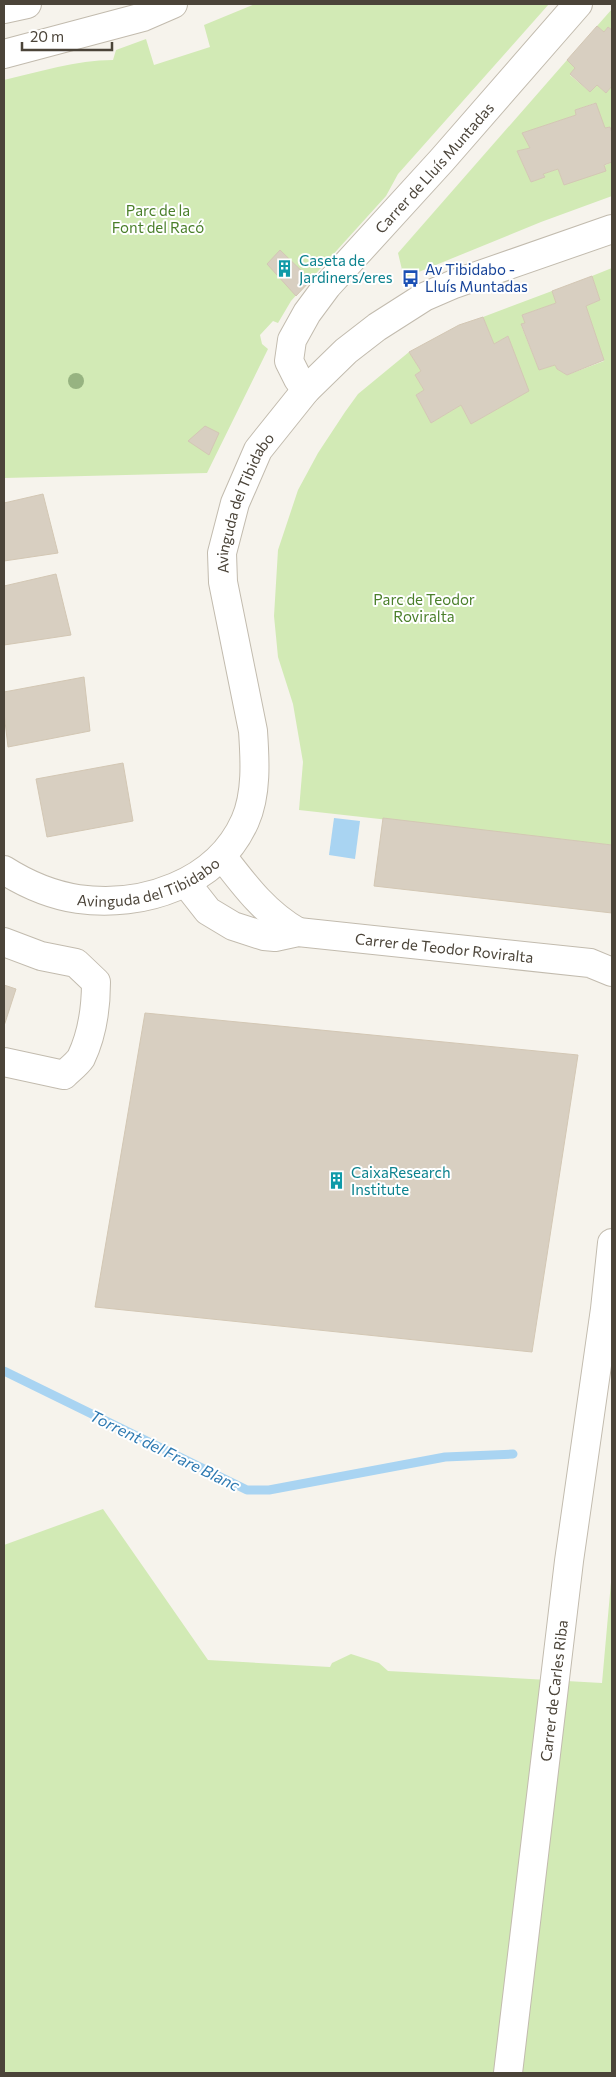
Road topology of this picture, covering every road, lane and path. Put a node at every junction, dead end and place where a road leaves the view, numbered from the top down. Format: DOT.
graph roads {
  1 [pos="27,4"];
  2 [pos="173,4"];
  3 [pos="578,4"];
  4 [pos="4,9"];
  5 [pos="4,54"];
  6 [pos="612,229"];
  7 [pos="306,390"];
  8 [pos="222,856"];
  9 [pos="4,870"];
  10 [pos="186,883"];
  11 [pos="298,932"];
  12 [pos="4,942"];
  13 [pos="601,967"];
  14 [pos="4,1062"];
  15 [pos="612,1243"];
  16 [pos="508,2073"];
  1 -- 4 [label="street"];
  2 -- 5 [label="street"];
  3 -- 7 [label="street, Carrer de Lluís Muntadas"];
  6 -- 7 [label="street, Avinguda del Tibidabo"];
  7 -- 8 [label="street, Avinguda del Tibidabo"];
  8 -- 10 [label="street, Avinguda del Tibidabo"];
  8 -- 11 [label="street, Carrer de Teodor Roviralta"];
  9 -- 10 [label="street, Avinguda del Tibidabo"];
  10 -- 11 [label="street, Carrer de Teodor Roviralta"];
  11 -- 13 [label="street, Carrer de Teodor Roviralta"];
  12 -- 14 [label="street"];
  15 -- 16 [label="street, Carrer de Carles Riba"];
}
